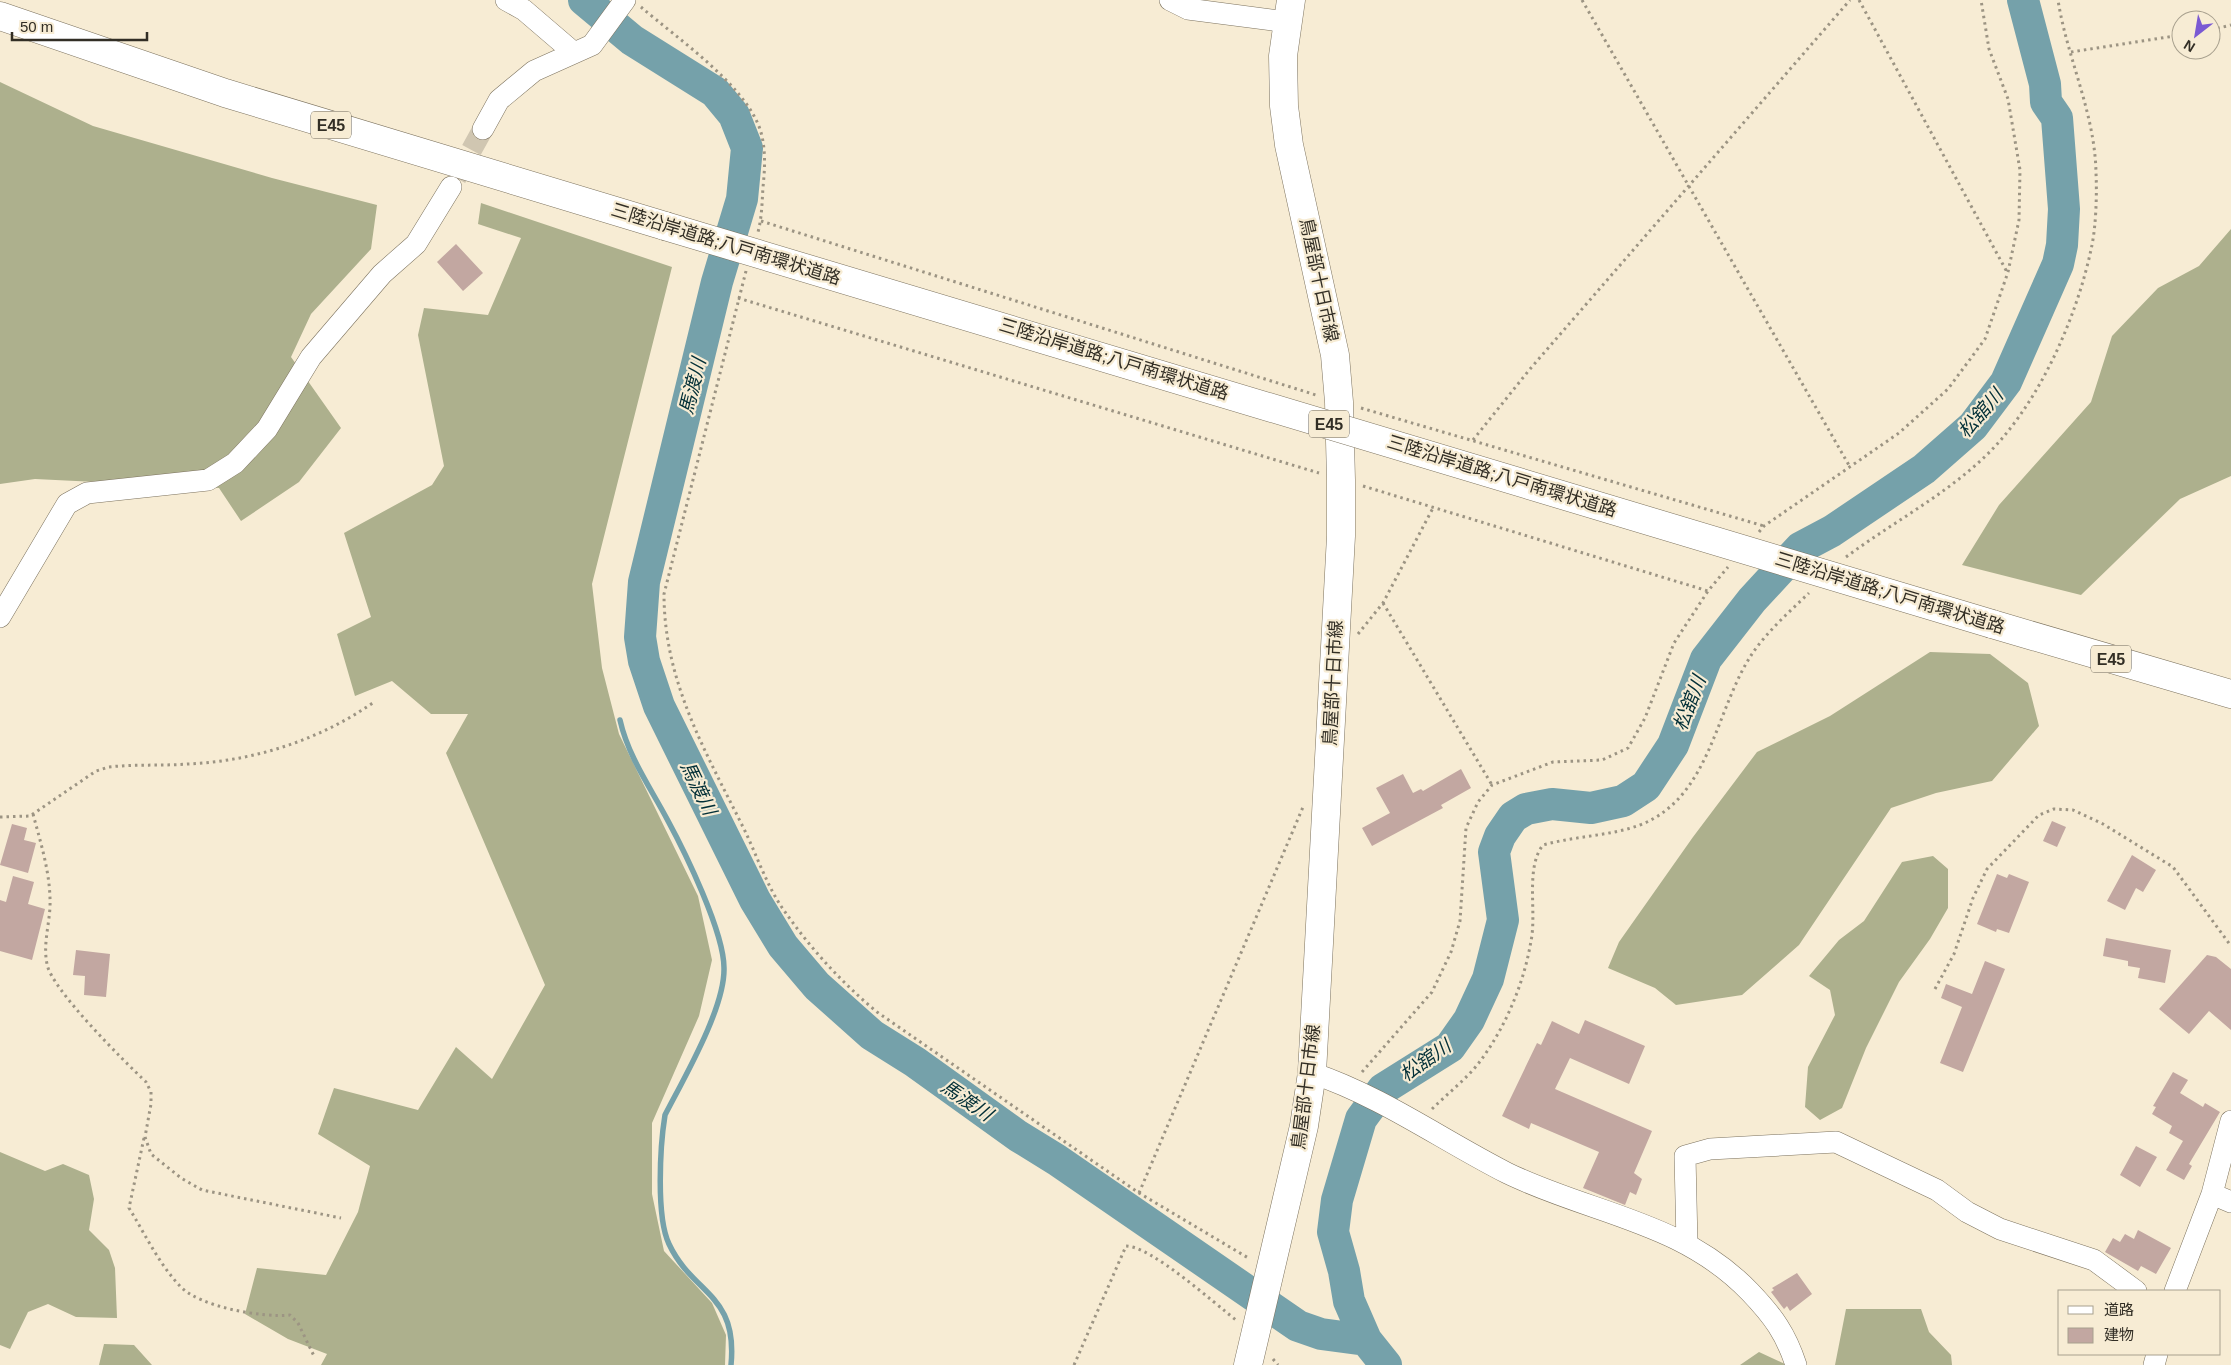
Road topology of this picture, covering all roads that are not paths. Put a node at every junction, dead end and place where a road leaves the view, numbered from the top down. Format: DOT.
graph roads {
  1 [pos="506,0"];
  2 [pos="1170,0"];
  3 [pos="628,4"];
  4 [pos="1289,11"];
  5 [pos="0,16"];
  6 [pos="573,52"];
  7 [pos="483,129"];
  8 [pos="451,187"];
  9 [pos="0,617"];
  10 [pos="2231,694"];
  11 [pos="1312,1073"];
  12 [pos="2231,1122"];
  13 [pos="2212,1194"];
  14 [pos="2231,1202"];
  15 [pos="1687,1244"];
  16 [pos="2135,1290"];
  17 [pos="2175,1290"];
  18 [pos="1248,1365"];
  19 [pos="1796,1365"];
  1 -- 6 [label="street"];
  2 -- 4 [label="street"];
  3 -- 6 [label="street"];
  4 -- 11 [label="main road, 鳥屋部十日市線"];
  5 -- 10 [label="main road, 三陸沿岸道路;八戸南環状道路 / E45, bridge"];
  6 -- 7 [label="street"];
  8 -- 9 [label="street"];
  11 -- 15 [label="street"];
  11 -- 18 [label="main road, 鳥屋部十日市線"];
  12 -- 13 [label="street"];
  13 -- 14 [label="street"];
  13 -- 17 [label="street"];
  15 -- 16 [label="street"];
  15 -- 19 [label="street"];
}
